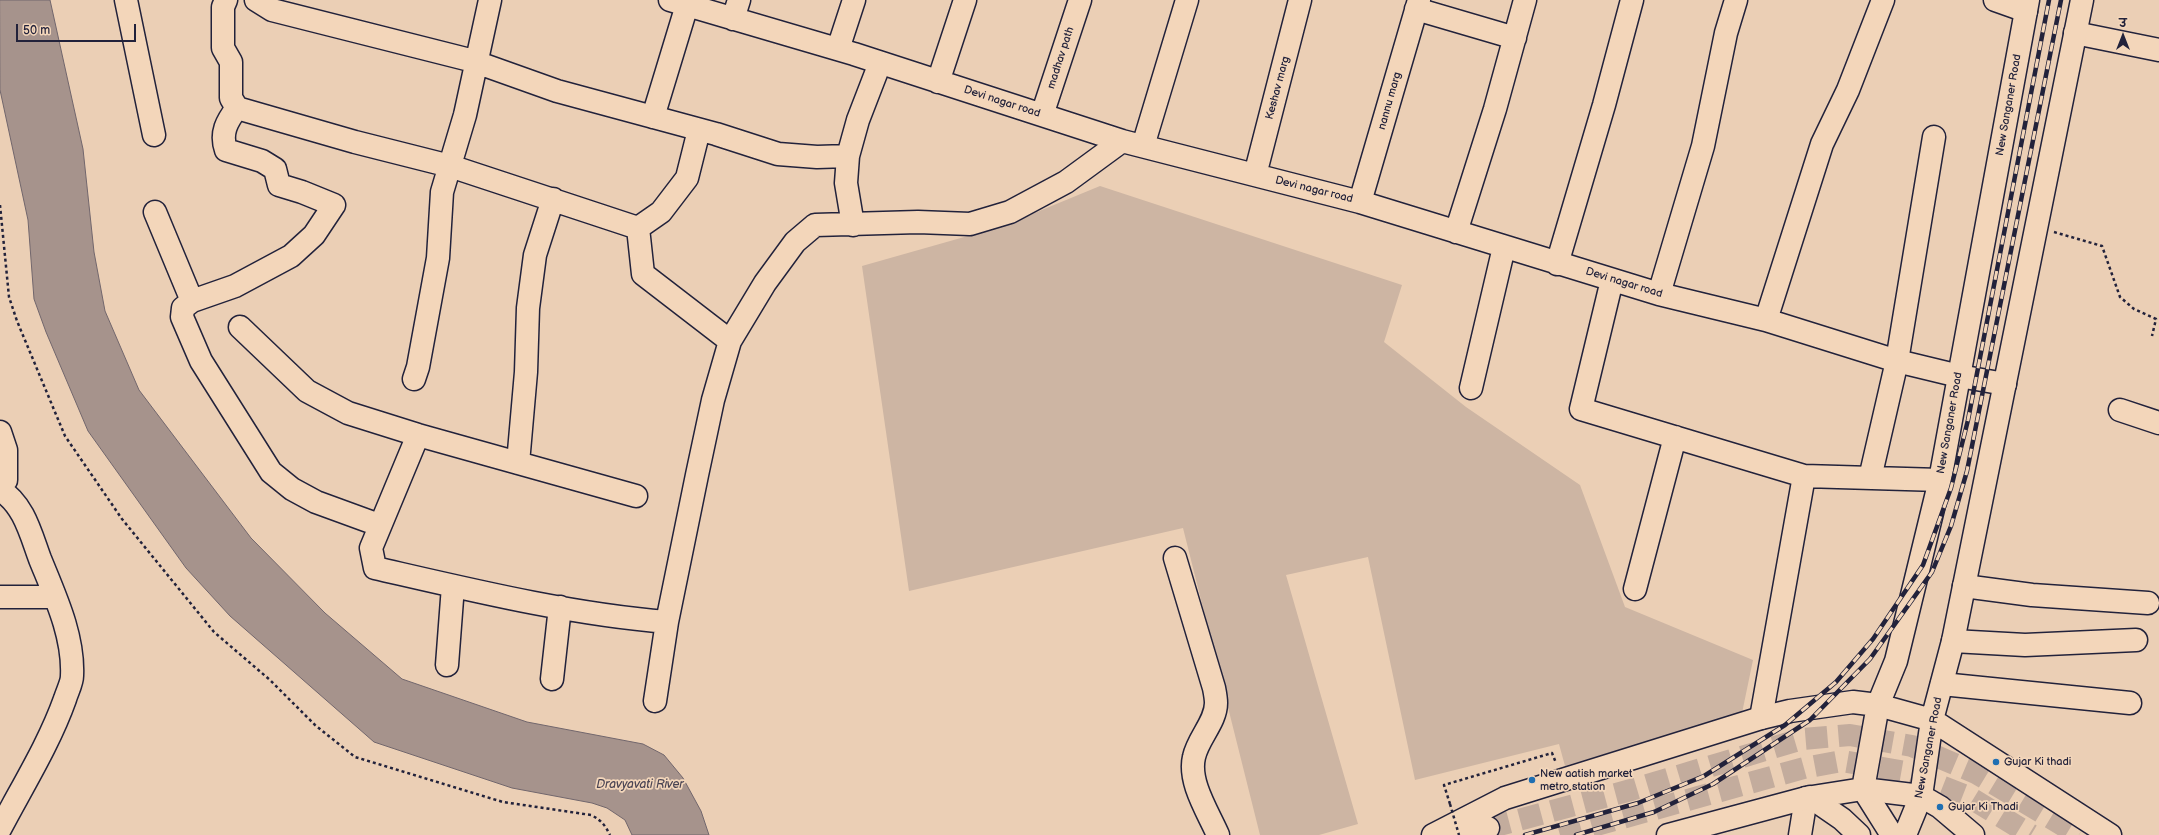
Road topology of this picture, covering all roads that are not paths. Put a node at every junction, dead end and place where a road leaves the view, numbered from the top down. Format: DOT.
graph roads {
  1 [pos="126,0"];
  2 [pos="226,0"];
  3 [pos="256,0"];
  4 [pos="490,0"];
  5 [pos="854,0"];
  6 [pos="965,0"];
  7 [pos="1080,0"];
  8 [pos="1187,0"];
  9 [pos="1300,0"];
  10 [pos="1525,0"];
  11 [pos="1632,0"];
  12 [pos="1736,0"];
  13 [pos="1883,0"];
  14 [pos="1995,0"];
  15 [pos="2082,0"];
  16 [pos="678,2"];
  17 [pos="1417,5"];
  18 [pos="2027,6"];
  19 [pos="306,8"];
  20 [pos="736,9"];
  21 [pos="2075,33"];
  22 [pos="1515,38"];
  23 [pos="838,49"];
  24 [pos="2159,50"];
  25 [pos="476,62"];
  26 [pos="880,63"];
  27 [pos="938,82"];
  28 [pos="237,108"];
  29 [pos="1042,115"];
  30 [pos="652,117"];
  31 [pos="699,130"];
  32 [pos="154,135"];
  33 [pos="1934,137"];
  34 [pos="1122,141"];
  35 [pos="1143,146"];
  36 [pos="848,156"];
  37 [pos="450,166"];
  38 [pos="1255,175"];
  39 [pos="553,199"];
  40 [pos="1360,202"];
  41 [pos="155,212"];
  42 [pos="853,225"];
  43 [pos="638,228"];
  44 [pos="1456,232"];
  45 [pos="1504,247"];
  46 [pos="1557,264"];
  47 [pos="1612,280"];
  48 [pos="1660,294"];
  49 [pos="192,301"];
  50 [pos="1766,320"];
  51 [pos="240,327"];
  52 [pos="730,341"];
  53 [pos="1896,361"];
  54 [pos="1959,376"];
  55 [pos="414,378"];
  56 [pos="2005,384"];
  57 [pos="1471,388"];
  58 [pos="2120,410"];
  59 [pos="2159,423"];
  60 [pos="0,432"];
  61 [pos="418,435"];
  62 [pos="1675,438"];
  63 [pos="518,463"];
  64 [pos="1804,476"];
  65 [pos="1870,478"];
  66 [pos="1940,480"];
  67 [pos="0,483"];
  68 [pos="0,490"];
  69 [pos="636,496"];
  70 [pos="379,525"];
  71 [pos="1175,558"];
  72 [pos="453,586"];
  73 [pos="1964,586"];
  74 [pos="1635,589"];
  75 [pos="0,597"];
  76 [pos="55,597"];
  77 [pos="2148,603"];
  78 [pos="560,607"];
  79 [pos="667,622"];
  80 [pos="2136,640"];
  81 [pos="1953,641"];
  82 [pos="447,665"];
  83 [pos="552,679"];
  84 [pos="1942,684"];
  85 [pos="655,701"];
  86 [pos="2130,703"];
  87 [pos="1878,705"];
  88 [pos="1761,718"];
  89 [pos="1932,720"];
  90 [pos="1863,789"];
  91 [pos="1921,796"];
  92 [pos="1808,797"];
  93 [pos="1488,828"];
  94 [pos="0,829"];
  95 [pos="1218,835"];
  96 [pos="1433,835"];
  97 [pos="1462,835"];
  98 [pos="1668,835"];
  99 [pos="1800,835"];
  100 [pos="1859,835"];
  101 [pos="1892,835"];
  102 [pos="1904,835"];
  103 [pos="1973,835"];
  104 [pos="2110,835"];
  1 -- 32 [label="street"];
  2 -- 28 [label="street"];
  3 -- 19 [label="street"];
  4 -- 25 [label="street"];
  5 -- 23 [label="street"];
  6 -- 27 [label="street"];
  7 -- 29 [label="street, madhav path"];
  8 -- 35 [label="street"];
  9 -- 38 [label="street, Keshav marg"];
  10 -- 22 [label="street"];
  11 -- 46 [label="street"];
  12 -- 48 [label="street"];
  13 -- 50 [label="street"];
  14 -- 18 [label="street"];
  15 -- 21 [label="street, New Sanganer Road"];
  16 -- 20 [label="street, Devi nagar road"];
  16 -- 30 [label="street"];
  17 -- 22 [label="street"];
  17 -- 40 [label="street, nannu marg"];
  18 -- 54 [label="street, New Sanganer Road"];
  19 -- 25 [label="street"];
  20 -- 23 [label="street, Devi nagar road"];
  21 -- 24 [label="street"];
  21 -- 56 [label="street, New Sanganer Road"];
  22 -- 44 [label="street"];
  23 -- 26 [label="street, Devi nagar road"];
  25 -- 30 [label="street"];
  25 -- 37 [label="street"];
  26 -- 27 [label="street, Devi nagar road"];
  26 -- 36 [label="street"];
  27 -- 29 [label="street, Devi nagar road"];
  28 -- 37 [label="street"];
  28 -- 49 [label="street"];
  29 -- 34 [label="street, Devi nagar road"];
  30 -- 31 [label="street"];
  31 -- 36 [label="street"];
  31 -- 43 [label="street"];
  33 -- 53 [label="street"];
  34 -- 35 [label="street, Devi nagar road"];
  34 -- 42 [label="street"];
  35 -- 38 [label="street, Devi nagar road"];
  36 -- 42 [label="street"];
  37 -- 39 [label="street"];
  37 -- 55 [label="street"];
  38 -- 40 [label="street, Devi nagar road"];
  39 -- 43 [label="street"];
  39 -- 63 [label="street"];
  40 -- 44 [label="street, Devi nagar road"];
  41 -- 49 [label="street"];
  42 -- 52 [label="street"];
  43 -- 52 [label="street"];
  44 -- 45 [label="street, Devi nagar road"];
  45 -- 46 [label="street, Devi nagar road"];
  45 -- 57 [label="street"];
  46 -- 47 [label="street, Devi nagar road"];
  47 -- 48 [label="street, Devi nagar road"];
  47 -- 62 [label="street"];
  48 -- 50 [label="street, Devi nagar road"];
  49 -- 70 [label="street"];
  50 -- 53 [label="street, Devi nagar road"];
  51 -- 61 [label="street"];
  52 -- 79 [label="street"];
  53 -- 54 [label="street, Devi nagar road"];
  53 -- 65 [label="street"];
  54 -- 56 [label="street, Devi nagar road"];
  54 -- 66 [label="street, New Sanganer Road"];
  56 -- 73 [label="street, New Sanganer Road"];
  58 -- 59 [label="street"];
  60 -- 67 [label="street"];
  61 -- 63 [label="street"];
  61 -- 70 [label="street"];
  62 -- 64 [label="street"];
  62 -- 74 [label="street"];
  63 -- 69 [label="street"];
  64 -- 65 [label="street"];
  64 -- 88 [label="street"];
  65 -- 66 [label="street"];
  66 -- 87 [label="street, New Sanganer Road"];
  68 -- 76 [label="street"];
  70 -- 72 [label="street"];
  71 -- 95 [label="street"];
  72 -- 78 [label="street"];
  72 -- 82 [label="street"];
  73 -- 77 [label="street"];
  73 -- 81 [label="street, New Sanganer Road"];
  75 -- 76 [label="street"];
  76 -- 94 [label="street"];
  78 -- 79 [label="street"];
  78 -- 83 [label="street"];
  79 -- 85 [label="street"];
  80 -- 81 [label="street"];
  81 -- 84 [label="street, New Sanganer Road"];
  84 -- 86 [label="street"];
  84 -- 89 [label="street, New Sanganer Road"];
  87 -- 88 [label="street"];
  87 -- 89 [label="street"];
  87 -- 90 [label="street, New Sanganer Road"];
  88 -- 96 [label="street"];
  89 -- 91 [label="street, New Sanganer Road"];
  89 -- 104 [label="street"];
  90 -- 91 [label="street"];
  90 -- 92 [label="street"];
  90 -- 101 [label="street"];
  91 -- 102 [label="street, New Sanganer Road"];
  91 -- 103 [label="street"];
  92 -- 98 [label="street"];
  92 -- 99 [label="street"];
  92 -- 100 [label="street"];
  93 -- 97 [label="street"];
}
